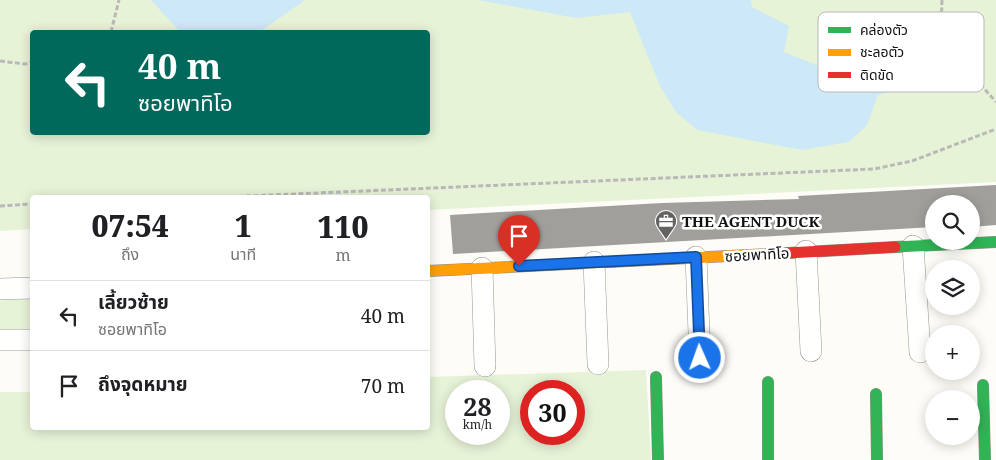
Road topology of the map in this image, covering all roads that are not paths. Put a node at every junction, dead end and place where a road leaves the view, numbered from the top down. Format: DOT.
graph roads {
  1 [pos="996,242"];
  2 [pos="913,246"];
  3 [pos="806,251"];
  4 [pos="696,257"];
  5 [pos="594,262"];
  6 [pos="482,268"];
  7 [pos="430,271"];
  8 [pos="30,288"];
  9 [pos="0,290"];
  10 [pos="0,340"];
  11 [pos="30,340"];
  12 [pos="811,351"];
  13 [pos="920,352"];
  14 [pos="700,358"];
  15 [pos="598,364"];
  16 [pos="485,366"];
  17 [pos="656,377"];
  18 [pos="768,382"];
  19 [pos="983,385"];
  20 [pos="876,394"];
  21 [pos="658,460"];
  22 [pos="768,460"];
  23 [pos="877,460"];
  24 [pos="985,460"];
  1 -- 2 [label="street, ซอยพาทิโอ"];
  2 -- 3 [label="street, ซอยพาทิโอ"];
  2 -- 13 [label="street"];
  3 -- 4 [label="street, ซอยพาทิโอ"];
  3 -- 12 [label="street"];
  4 -- 5 [label="street, ซอยพาทิโอ"];
  4 -- 14 [label="street"];
  5 -- 6 [label="street, ซอยพาทิโอ"];
  5 -- 15 [label="street"];
  6 -- 7 [label="street, ซอยพาทิโอ"];
  6 -- 16 [label="street"];
  8 -- 9 [label="street"];
  10 -- 11 [label="street"];
  17 -- 21 [label="street"];
  18 -- 22 [label="street"];
  19 -- 24 [label="street"];
  20 -- 23 [label="street"];
}
